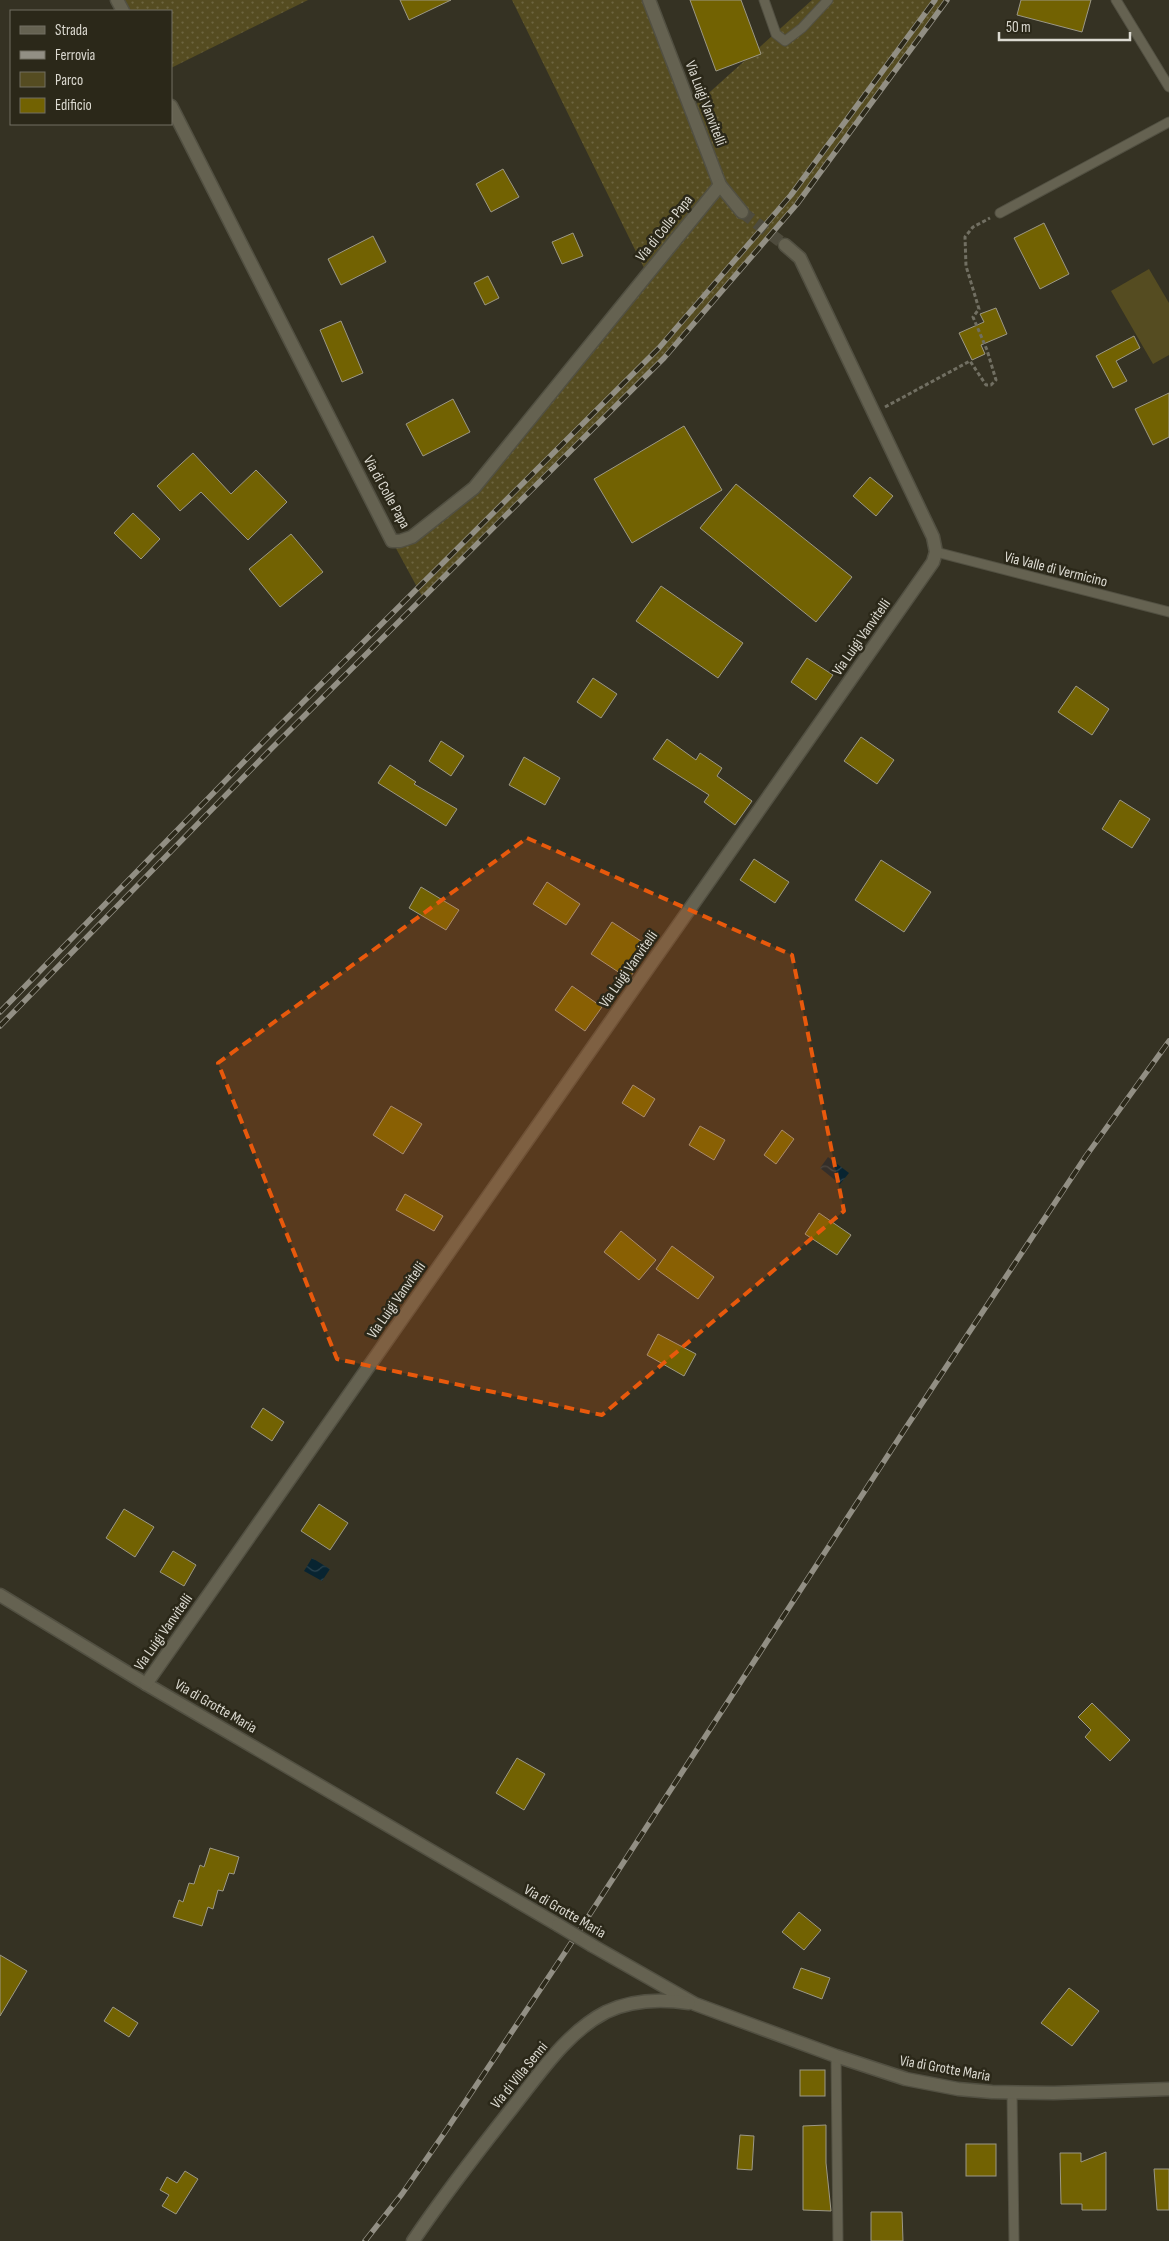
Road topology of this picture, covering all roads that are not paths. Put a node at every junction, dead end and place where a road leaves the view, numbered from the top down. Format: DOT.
graph roads {
  1 [pos="649,0"];
  2 [pos="764,0"];
  3 [pos="828,0"];
  4 [pos="1116,0"];
  5 [pos="1169,87"];
  6 [pos="172,108"];
  7 [pos="1169,122"];
  8 [pos="720,185"];
  9 [pos="742,212"];
  10 [pos="1000,213"];
  11 [pos="785,245"];
  12 [pos="936,552"];
  13 [pos="1169,612"];
  14 [pos="0,1595"];
  15 [pos="146,1684"];
  16 [pos="695,2004"];
  17 [pos="836,2056"];
  18 [pos="1169,2089"];
  19 [pos="1012,2093"];
  20 [pos="413,2241"];
  21 [pos="838,2241"];
  22 [pos="1014,2241"];
  1 -- 8 [label="street, Via Luigi Vanvitelli"];
  2 -- 3 [label="lane"];
  4 -- 5 [label="lane"];
  6 -- 8 [label="street, Via di Colle Papa"];
  7 -- 10 [label="lane"];
  8 -- 9 [label="street, Via Luigi Vanvitelli"];
  11 -- 12 [label="street"];
  12 -- 13 [label="lane, Via Valle di Vermicino"];
  12 -- 15 [label="street, Via Luigi Vanvitelli"];
  14 -- 15 [label="street, Via di Grotte Maria"];
  15 -- 16 [label="street, Via di Grotte Maria, bridge"];
  16 -- 17 [label="street, Via di Grotte Maria"];
  16 -- 20 [label="street, Via di Villa Senni"];
  17 -- 19 [label="street, Via di Grotte Maria"];
  17 -- 21 [label="lane"];
  18 -- 19 [label="street, Via di Grotte Maria"];
  19 -- 22 [label="lane"];
}
